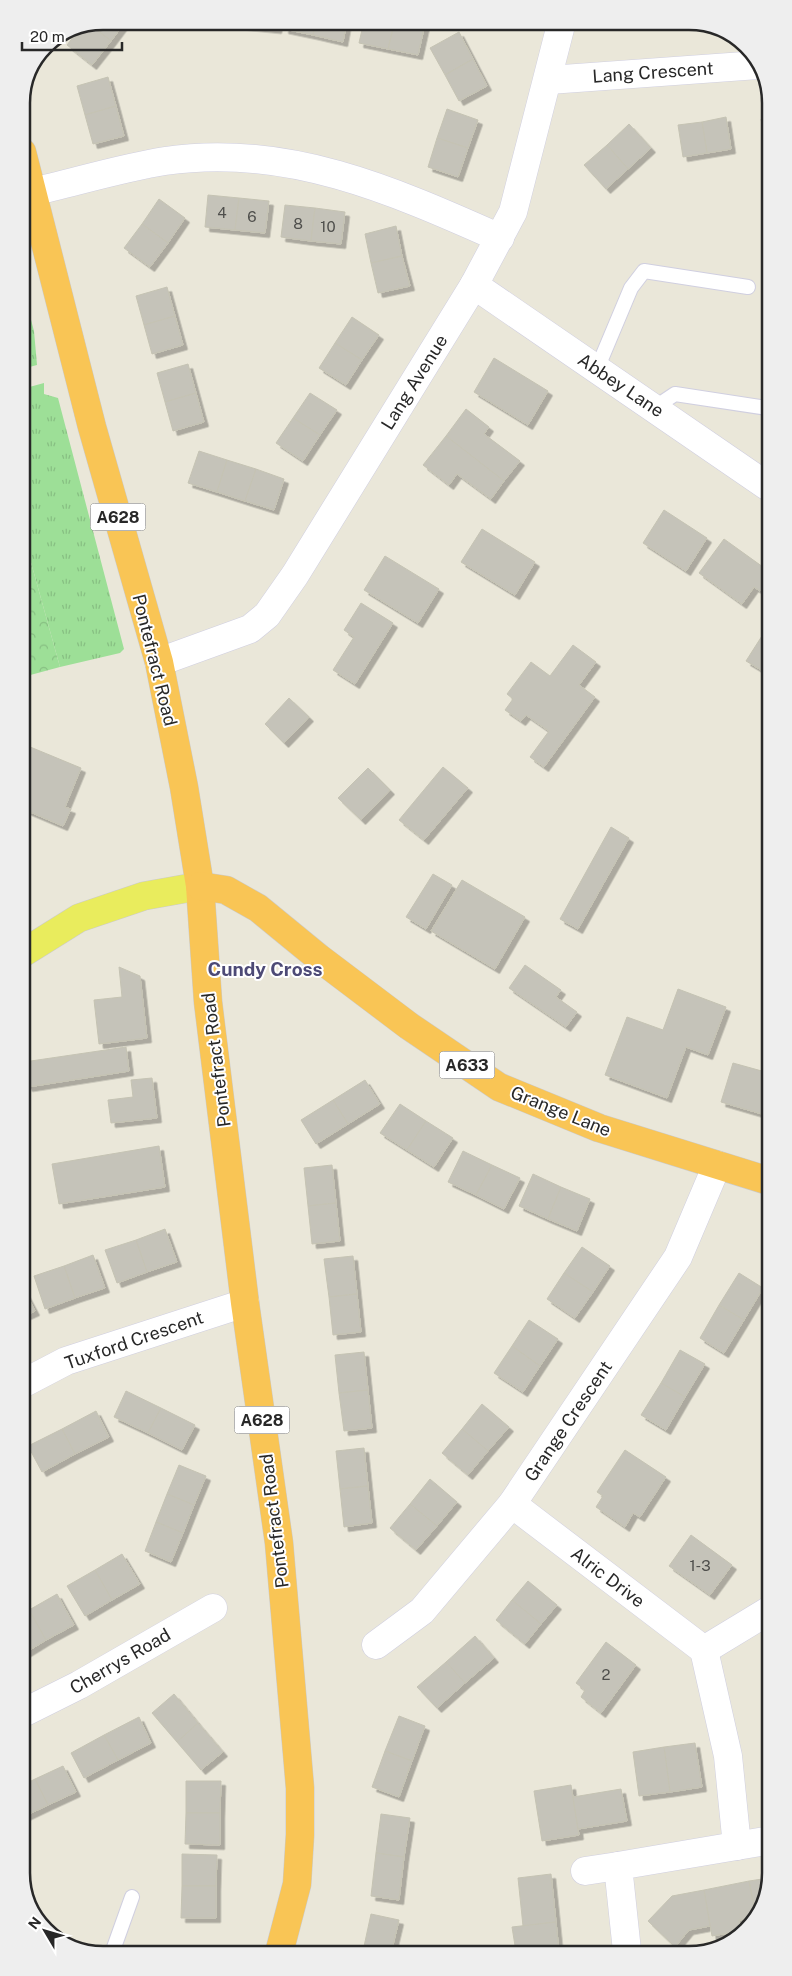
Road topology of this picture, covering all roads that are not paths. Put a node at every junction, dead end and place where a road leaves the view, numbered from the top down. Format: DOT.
graph roads {
  1 [pos="560,30"];
  2 [pos="751,65"];
  3 [pos="549,80"];
  4 [pos="30,184"];
  5 [pos="32,192"];
  6 [pos="31,226"];
  7 [pos="500,238"];
  8 [pos="474,285"];
  9 [pos="748,286"];
  10 [pos="597,369"];
  11 [pos="762,407"];
  12 [pos="654,408"];
  13 [pos="762,482"];
  14 [pos="158,662"];
  15 [pos="200,886"];
  16 [pos="30,949"];
  17 [pos="717,1165"];
  18 [pos="762,1179"];
  19 [pos="245,1303"];
  20 [pos="30,1380"];
  21 [pos="512,1504"];
  22 [pos="213,1608"];
  23 [pos="762,1615"];
  24 [pos="376,1645"];
  25 [pos="704,1650"];
  26 [pos="30,1710"];
  27 [pos="762,1842"];
  28 [pos="737,1846"];
  29 [pos="618,1866"];
  30 [pos="585,1872"];
  31 [pos="132,1897"];
  32 [pos="114,1946"];
  33 [pos="281,1946"];
  34 [pos="626,1946"];
  1 -- 3 [label="street, Lang Avenue"];
  2 -- 3 [label="street, Lang Crescent"];
  3 -- 7 [label="street, Lang Avenue"];
  4 -- 5 [label="highway, Pontefract Road / A628"];
  5 -- 6 [label="highway, Pontefract Road / A628"];
  5 -- 7 [label="street"];
  6 -- 14 [label="highway, Pontefract Road / A628"];
  7 -- 8 [label="street, Lang Avenue"];
  8 -- 10 [label="street, Abbey Lane"];
  8 -- 14 [label="street, Lang Avenue"];
  9 -- 10 [label="lane"];
  10 -- 12 [label="street, Abbey Lane"];
  11 -- 12 [label="lane"];
  12 -- 13 [label="street, Abbey Lane"];
  14 -- 15 [label="highway, Pontefract Road / A628"];
  15 -- 16 [label="main road, A633"];
  15 -- 17 [label="highway, Grange Lane / A633"];
  15 -- 19 [label="highway, Pontefract Road / A628"];
  17 -- 18 [label="highway, Grange Lane / A633"];
  17 -- 21 [label="street, Grange Crescent"];
  19 -- 20 [label="street, Tuxford Crescent"];
  19 -- 33 [label="highway, Pontefract Road / A628"];
  21 -- 24 [label="street, Grange Crescent"];
  21 -- 25 [label="street, Alric Drive"];
  22 -- 26 [label="street, Cherrys Road"];
  23 -- 25 [label="street"];
  25 -- 28 [label="street"];
  27 -- 28 [label="street"];
  28 -- 29 [label="street"];
  29 -- 30 [label="street"];
  29 -- 34 [label="street"];
  31 -- 32 [label="lane"];
}
